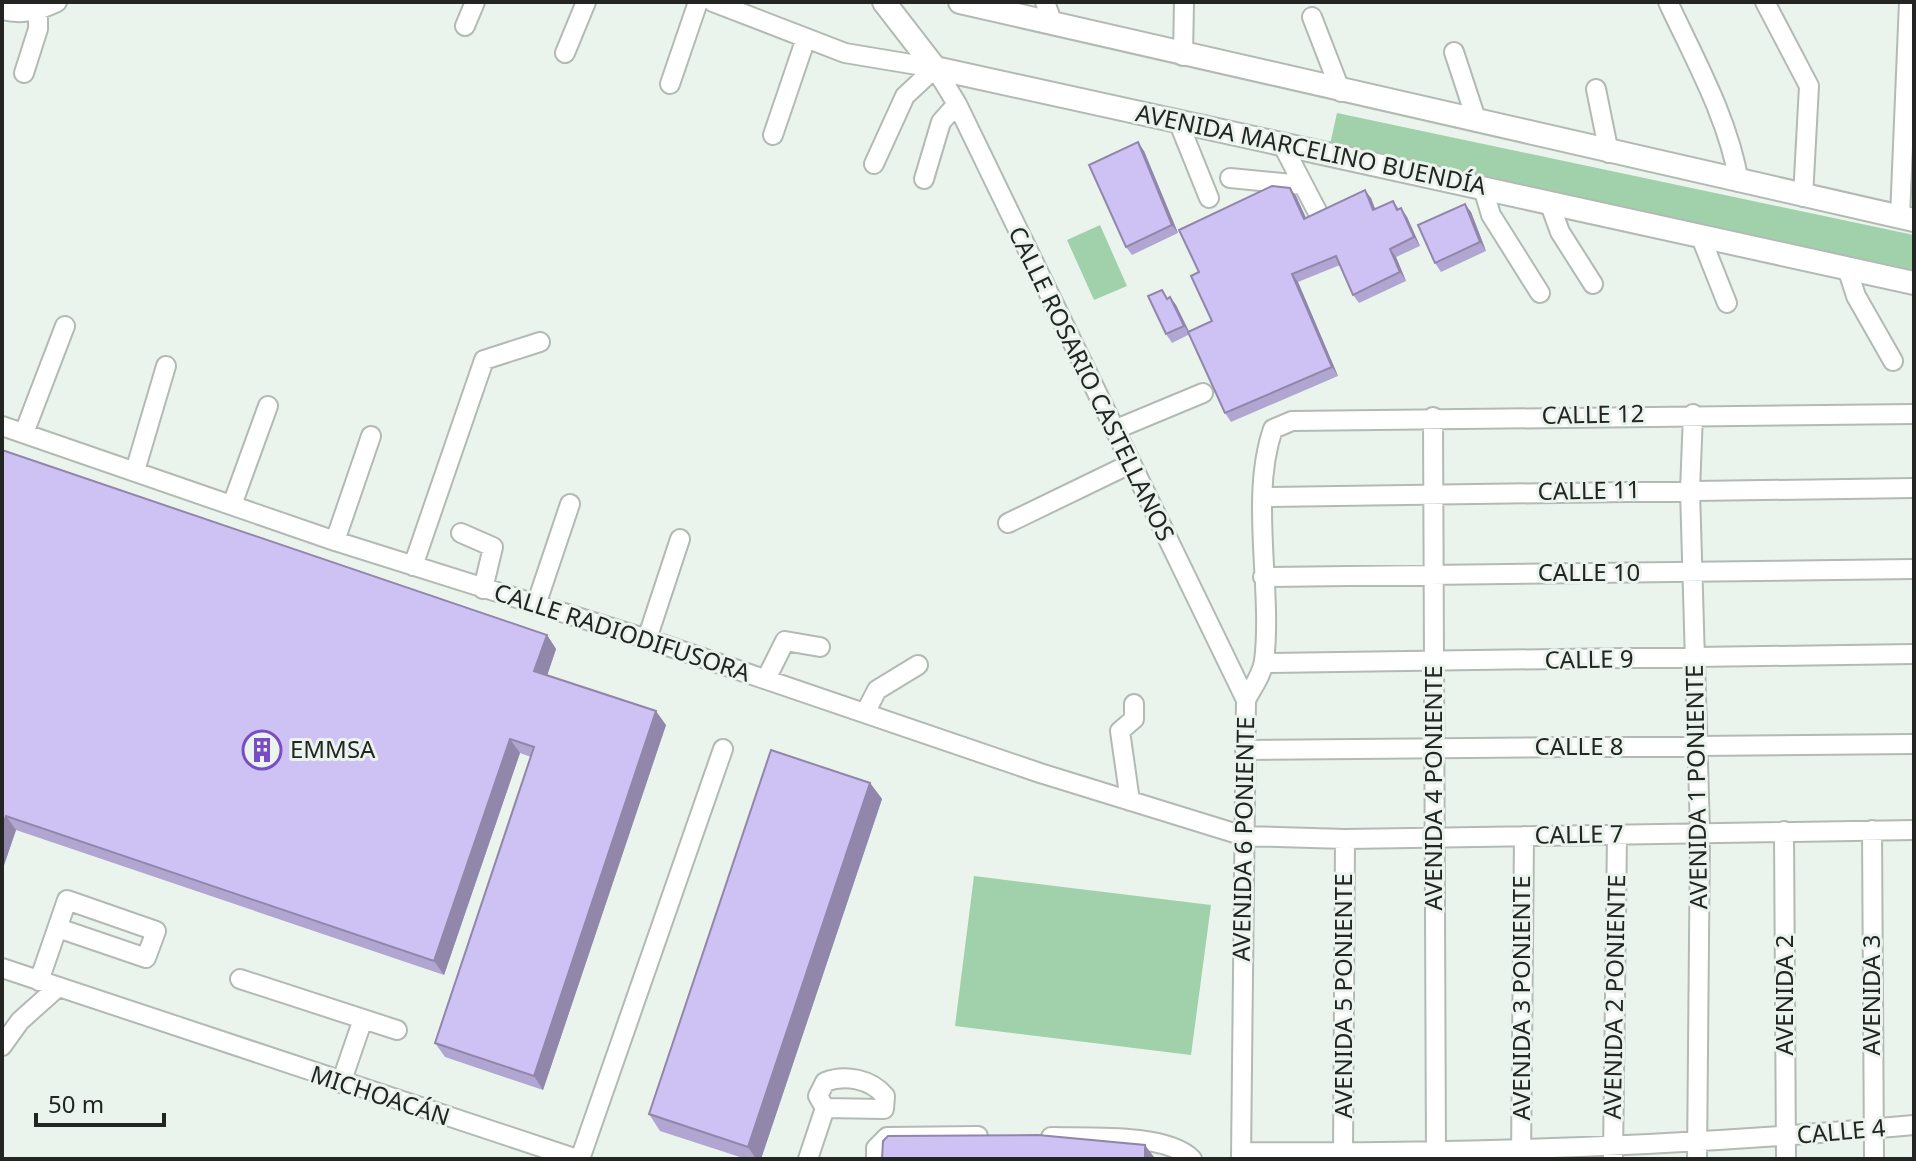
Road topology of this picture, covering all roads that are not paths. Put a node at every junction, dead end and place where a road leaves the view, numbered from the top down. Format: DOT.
graph roads {
  1 [pos="57,2"];
  2 [pos="475,2"];
  3 [pos="586,2"];
  4 [pos="698,2"];
  5 [pos="713,2"];
  6 [pos="884,2"];
  7 [pos="960,2"];
  8 [pos="1045,2"];
  9 [pos="1184,2"];
  10 [pos="1668,2"];
  11 [pos="1765,2"];
  12 [pos="1909,2"];
  13 [pos="2,10"];
  14 [pos="38,11"];
  15 [pos="1312,17"];
  16 [pos="1053,24"];
  17 [pos="465,26"];
  18 [pos="806,38"];
  19 [pos="1454,52"];
  20 [pos="565,53"];
  21 [pos="1183,56"];
  22 [pos="935,68"];
  23 [pos="24,73"];
  24 [pos="670,84"];
  25 [pos="1596,89"];
  26 [pos="1341,92"];
  27 [pos="957,104"];
  28 [pos="1178,121"];
  29 [pos="1477,122"];
  30 [pos="773,135"];
  31 [pos="1282,144"];
  32 [pos="1609,153"];
  33 [pos="874,164"];
  34 [pos="1230,178"];
  35 [pos="924,179"];
  36 [pos="1739,182"];
  37 [pos="1302,185"];
  38 [pos="1483,188"];
  39 [pos="1803,197"];
  40 [pos="1209,198"];
  41 [pos="1549,202"];
  42 [pos="1317,211"];
  43 [pos="1907,219"];
  44 [pos="1700,235"];
  45 [pos="1847,268"];
  46 [pos="1914,283"];
  47 [pos="1593,284"];
  48 [pos="1540,293"];
  49 [pos="1727,303"];
  50 [pos="65,326"];
  51 [pos="540,342"];
  52 [pos="1893,361"];
  53 [pos="166,366"];
  54 [pos="1203,393"];
  55 [pos="268,406"];
  56 [pos="1693,414"];
  57 [pos="1914,414"];
  58 [pos="1433,417"];
  59 [pos="2,426"];
  60 [pos="1273,429"];
  61 [pos="1114,430"];
  62 [pos="24,433"];
  63 [pos="371,436"];
  64 [pos="1130,464"];
  65 [pos="135,471"];
  66 [pos="1914,488"];
  67 [pos="1690,490"];
  68 [pos="1432,493"];
  69 [pos="1264,497"];
  70 [pos="570,504"];
  71 [pos="232,505"];
  72 [pos="1008,523"];
  73 [pos="461,533"];
  74 [pos="680,539"];
  75 [pos="335,541"];
  76 [pos="413,566"];
  77 [pos="1914,569"];
  78 [pos="1692,573"];
  79 [pos="1432,574"];
  80 [pos="1263,577"];
  81 [pos="483,589"];
  82 [pos="536,605"];
  83 [pos="647,639"];
  84 [pos="820,647"];
  85 [pos="1914,654"];
  86 [pos="1695,659"];
  87 [pos="1264,663"];
  88 [pos="1434,663"];
  89 [pos="918,665"];
  90 [pos="766,679"];
  91 [pos="1246,700"];
  92 [pos="1134,704"];
  93 [pos="865,713"];
  94 [pos="1914,744"];
  95 [pos="1698,746"];
  96 [pos="1434,748"];
  97 [pos="723,749"];
  98 [pos="1245,750"];
  99 [pos="1130,801"];
  100 [pos="1872,830"];
  101 [pos="1914,830"];
  102 [pos="1784,831"];
  103 [pos="1700,832"];
  104 [pos="1617,834"];
  105 [pos="1244,836"];
  106 [pos="1524,836"];
  107 [pos="1433,837"];
  108 [pos="1345,839"];
  109 [pos="58,928"];
  110 [pos="2,968"];
  111 [pos="240,979"];
  112 [pos="39,981"];
  113 [pos="58,987"];
  114 [pos="363,1019"];
  115 [pos="397,1030"];
  116 [pos="2,1046"];
  117 [pos="341,1083"];
  118 [pos="825,1108"];
  119 [pos="1914,1125"];
  120 [pos="1873,1129"];
  121 [pos="996,1136"];
  122 [pos="1028,1137"];
  123 [pos="1786,1138"];
  124 [pos="1697,1151"];
  125 [pos="1343,1153"];
  126 [pos="1613,1153"];
  127 [pos="1521,1155"];
  128 [pos="1241,1156"];
  129 [pos="1436,1156"];
  130 [pos="579,1159"];
  131 [pos="808,1159"];
  132 [pos="876,1159"];
  133 [pos="1192,1159"];
  134 [pos="1786,1159"];
  135 [pos="1874,1159"];
  1 -- 14 [label="street"];
  2 -- 17 [label="street"];
  3 -- 20 [label="street"];
  4 -- 24 [label="street"];
  5 -- 18 [label="street, AVENIDA MARCELINO BUENDÍA"];
  6 -- 22 [label="main road"];
  7 -- 16 [label="main road"];
  8 -- 16 [label="street"];
  9 -- 21 [label="street"];
  10 -- 36 [label="street"];
  11 -- 39 [label="street"];
  12 -- 43 [label="street"];
  13 -- 14 [label="street"];
  14 -- 23 [label="street"];
  15 -- 26 [label="street"];
  16 -- 21 [label="main road"];
  18 -- 22 [label="street, AVENIDA MARCELINO BUENDÍA"];
  18 -- 30 [label="street"];
  19 -- 29 [label="street"];
  21 -- 26 [label="main road"];
  22 -- 27 [label="street, CALLE ROSARIO CASTELLANOS"];
  22 -- 28 [label="main road, AVENIDA MARCELINO BUENDÍA"];
  22 -- 33 [label="street"];
  25 -- 32 [label="street"];
  26 -- 29 [label="main road"];
  27 -- 35 [label="street"];
  27 -- 61 [label="street, CALLE ROSARIO CASTELLANOS"];
  28 -- 31 [label="main road, AVENIDA MARCELINO BUENDÍA"];
  28 -- 40 [label="street"];
  29 -- 32 [label="main road"];
  31 -- 37 [label="street"];
  31 -- 38 [label="main road, AVENIDA MARCELINO BUENDÍA"];
  32 -- 36 [label="main road"];
  34 -- 37 [label="street"];
  36 -- 39 [label="main road"];
  37 -- 42 [label="street"];
  38 -- 41 [label="main road, AVENIDA MARCELINO BUENDÍA"];
  38 -- 48 [label="street"];
  39 -- 43 [label="main road"];
  41 -- 44 [label="main road, AVENIDA MARCELINO BUENDÍA"];
  41 -- 47 [label="street"];
  44 -- 45 [label="main road, AVENIDA MARCELINO BUENDÍA"];
  44 -- 49 [label="street"];
  45 -- 46 [label="main road, AVENIDA MARCELINO BUENDÍA"];
  45 -- 52 [label="street"];
  50 -- 62 [label="street"];
  51 -- 76 [label="street"];
  53 -- 65 [label="street"];
  54 -- 61 [label="street"];
  55 -- 71 [label="street"];
  56 -- 57 [label="street, CALLE 12"];
  56 -- 58 [label="street, CALLE 12"];
  56 -- 67 [label="street, AVENIDA 1 PONIENTE"];
  58 -- 60 [label="street, CALLE 12"];
  58 -- 68 [label="street, AVENIDA 4 PONIENTE"];
  59 -- 62 [label="street, CALLE RADIODIFUSORA"];
  60 -- 69 [label="street, AVENIDA 6 PONIENTE"];
  61 -- 64 [label="street, CALLE ROSARIO CASTELLANOS"];
  62 -- 65 [label="street, CALLE RADIODIFUSORA"];
  63 -- 75 [label="street"];
  64 -- 72 [label="street"];
  64 -- 91 [label="street, CALLE ROSARIO CASTELLANOS"];
  65 -- 71 [label="street, CALLE RADIODIFUSORA"];
  66 -- 67 [label="street, CALLE 11"];
  67 -- 68 [label="street, CALLE 11"];
  67 -- 78 [label="street, AVENIDA 1 PONIENTE"];
  68 -- 69 [label="street, CALLE 11"];
  68 -- 79 [label="street, AVENIDA 4 PONIENTE"];
  69 -- 80 [label="street, AVENIDA 6 PONIENTE"];
  70 -- 82 [label="street"];
  71 -- 75 [label="street, CALLE RADIODIFUSORA"];
  73 -- 81 [label="street"];
  74 -- 83 [label="street"];
  75 -- 76 [label="street, CALLE RADIODIFUSORA"];
  76 -- 81 [label="street, CALLE RADIODIFUSORA"];
  77 -- 78 [label="street, CALLE 10"];
  78 -- 79 [label="street, CALLE 10"];
  78 -- 86 [label="street, AVENIDA 1 PONIENTE"];
  79 -- 80 [label="street, CALLE 10"];
  79 -- 88 [label="street, AVENIDA 4 PONIENTE"];
  80 -- 87 [label="street, AVENIDA 6 PONIENTE"];
  81 -- 82 [label="street, CALLE RADIODIFUSORA"];
  82 -- 83 [label="street, CALLE RADIODIFUSORA"];
  83 -- 90 [label="street, CALLE RADIODIFUSORA"];
  84 -- 90 [label="street"];
  85 -- 86 [label="street, CALLE 9"];
  86 -- 88 [label="street, CALLE 9"];
  86 -- 95 [label="street, AVENIDA 1 PONIENTE"];
  87 -- 88 [label="street, CALLE 9"];
  87 -- 91 [label="street, AVENIDA 6 PONIENTE"];
  88 -- 96 [label="street, AVENIDA 4 PONIENTE"];
  89 -- 93 [label="street"];
  90 -- 93 [label="street, CALLE RADIODIFUSORA"];
  91 -- 98 [label="street, AVENIDA 6 PONIENTE"];
  92 -- 99 [label="street"];
  93 -- 99 [label="street, CALLE RADIODIFUSORA"];
  94 -- 95 [label="street, CALLE 8"];
  95 -- 96 [label="street, CALLE 8"];
  95 -- 103 [label="street, AVENIDA 1 PONIENTE"];
  96 -- 98 [label="street, CALLE 8"];
  96 -- 107 [label="street, AVENIDA 4 PONIENTE"];
  97 -- 130 [label="street"];
  98 -- 105 [label="street, AVENIDA 6 PONIENTE"];
  99 -- 105 [label="street, CALLE RADIODIFUSORA"];
  100 -- 101 [label="street, CALLE 7"];
  100 -- 102 [label="street, CALLE 7"];
  100 -- 120 [label="street, AVENIDA 3"];
  102 -- 103 [label="street, CALLE 7"];
  102 -- 123 [label="street, AVENIDA 2"];
  103 -- 104 [label="street, CALLE 7"];
  103 -- 124 [label="street, AVENIDA 1 PONIENTE"];
  104 -- 106 [label="street, CALLE 7"];
  104 -- 126 [label="street, AVENIDA 2 PONIENTE"];
  105 -- 108 [label="street, CALLE 7"];
  105 -- 128 [label="street, AVENIDA 6 PONIENTE"];
  106 -- 107 [label="street, CALLE 7"];
  106 -- 127 [label="street, AVENIDA 3 PONIENTE"];
  107 -- 108 [label="street, CALLE 7"];
  107 -- 129 [label="street, AVENIDA 4 PONIENTE"];
  108 -- 125 [label="street, AVENIDA 5 PONIENTE"];
  109 -- 109 [label="street"];
  109 -- 112 [label="street"];
  110 -- 112 [label="street, MICHOACÁN"];
  111 -- 114 [label="street"];
  112 -- 113 [label="street, MICHOACÁN"];
  113 -- 116 [label="street"];
  113 -- 117 [label="street, MICHOACÁN"];
  114 -- 115 [label="street"];
  114 -- 117 [label="street"];
  117 -- 130 [label="street, MICHOACÁN"];
  118 -- 131 [label="street"];
  119 -- 120 [label="street, CALLE 4"];
  120 -- 123 [label="street, CALLE 4"];
  120 -- 135 [label="street, AVENIDA 3"];
  121 -- 132 [label="street"];
  122 -- 133 [label="street"];
  123 -- 124 [label="street, CALLE 4"];
  123 -- 134 [label="street, AVENIDA 2"];
  124 -- 126 [label="street, CALLE 4"];
  125 -- 128 [label="street, CALLE 4"];
  125 -- 129 [label="street, CALLE 4"];
  126 -- 127 [label="street, CALLE 4"];
  127 -- 129 [label="street, CALLE 4"];
}
